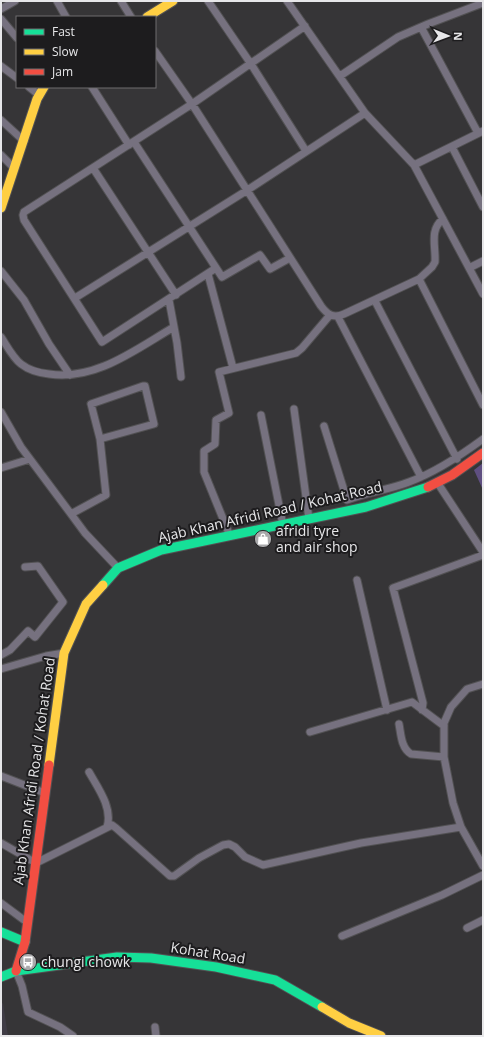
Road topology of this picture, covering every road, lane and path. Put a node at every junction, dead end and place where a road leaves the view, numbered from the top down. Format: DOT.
graph roads {
  1 [pos="15,1"];
  2 [pos="57,1"];
  3 [pos="120,1"];
  4 [pos="173,1"];
  5 [pos="208,1"];
  6 [pos="287,1"];
  7 [pos="483,3"];
  8 [pos="1,9"];
  9 [pos="65,16"];
  10 [pos="130,16"];
  11 [pos="149,16"];
  12 [pos="1,19"];
  13 [pos="305,26"];
  14 [pos="421,27"];
  15 [pos="16,37"];
  16 [pos="156,52"];
  17 [pos="251,64"];
  18 [pos="1,66"];
  19 [pos="340,76"];
  20 [pos="16,77"];
  21 [pos="93,88"];
  22 [pos="41,91"];
  23 [pos="192,104"];
  24 [pos="365,113"];
  25 [pos="1,120"];
  26 [pos="481,132"];
  27 [pos="24,141"];
  28 [pos="131,143"];
  29 [pos="452,147"];
  30 [pos="306,151"];
  31 [pos="1,155"];
  32 [pos="414,165"];
  33 [pos="14,168"];
  34 [pos="93,168"];
  35 [pos="246,191"];
  36 [pos="483,207"];
  37 [pos="1,208"];
  38 [pos="443,219"];
  39 [pos="189,227"];
  40 [pos="149,252"];
  41 [pos="290,258"];
  42 [pos="483,261"];
  43 [pos="216,268"];
  44 [pos="469,268"];
  45 [pos="1,271"];
  46 [pos="208,274"];
  47 [pos="419,279"];
  48 [pos="483,294"];
  49 [pos="176,295"];
  50 [pos="75,298"];
  51 [pos="169,300"];
  52 [pos="375,301"];
  53 [pos="330,315"];
  54 [pos="338,317"];
  55 [pos="174,327"];
  56 [pos="1,338"];
  57 [pos="233,368"];
  58 [pos="70,375"];
  59 [pos="181,377"];
  60 [pos="483,405"];
  61 [pos="294,409"];
  62 [pos="1,412"];
  63 [pos="260,415"];
  64 [pos="324,426"];
  65 [pos="100,439"];
  66 [pos="483,439"];
  67 [pos="483,453"];
  68 [pos="30,459"];
  69 [pos="457,459"];
  70 [pos="1,468"];
  71 [pos="421,477"];
  72 [pos="436,482"];
  73 [pos="71,514"];
  74 [pos="309,519"];
  75 [pos="283,525"];
  76 [pos="230,536"];
  77 [pos="483,552"];
  78 [pos="483,555"];
  79 [pos="25,568"];
  80 [pos="118,568"];
  81 [pos="357,580"];
  82 [pos="64,653"];
  83 [pos="1,655"];
  84 [pos="1,669"];
  85 [pos="483,684"];
  86 [pos="387,710"];
  87 [pos="422,710"];
  88 [pos="399,724"];
  89 [pos="444,726"];
  90 [pos="310,732"];
  91 [pos="444,757"];
  92 [pos="89,772"];
  93 [pos="1,776"];
  94 [pos="45,793"];
  95 [pos="107,827"];
  96 [pos="461,827"];
  97 [pos="1,843"];
  98 [pos="36,863"];
  99 [pos="483,866"];
  100 [pos="483,875"];
  101 [pos="1,903"];
  102 [pos="483,920"];
  103 [pos="28,923"];
  104 [pos="467,928"];
  105 [pos="1,932"];
  106 [pos="342,936"];
  107 [pos="25,942"];
  108 [pos="16,971"];
  109 [pos="1,974"];
  110 [pos="154,1027"];
  111 [pos="73,1036"];
  112 [pos="156,1036"];
  113 [pos="381,1036"];
  1 -- 8 [label="street"];
  2 -- 9 [label="street"];
  3 -- 10 [label="street"];
  4 -- 11 [label="main road"];
  5 -- 17 [label="street"];
  6 -- 13 [label="street"];
  7 -- 14 [label="street"];
  12 -- 15 [label="street"];
  13 -- 17 [label="street"];
  13 -- 19 [label="street"];
  14 -- 19 [label="street"];
  14 -- 26 [label="street"];
  16 -- 23 [label="street"];
  17 -- 23 [label="street"];
  17 -- 30 [label="street"];
  18 -- 20 [label="street"];
  19 -- 24 [label="street"];
  21 -- 28 [label="street"];
  22 -- 27 [label="main road"];
  23 -- 28 [label="street"];
  23 -- 35 [label="street"];
  24 -- 30 [label="street"];
  24 -- 32 [label="street"];
  25 -- 27 [label="street"];
  26 -- 29 [label="street"];
  27 -- 33 [label="main road"];
  28 -- 34 [label="street"];
  28 -- 39 [label="street"];
  29 -- 32 [label="street"];
  29 -- 36 [label="street"];
  30 -- 35 [label="street"];
  31 -- 33 [label="street"];
  32 -- 38 [label="street"];
  33 -- 37 [label="main road"];
  34 -- 40 [label="street"];
  34 -- 50 [label="street"];
  35 -- 39 [label="street"];
  35 -- 41 [label="street"];
  38 -- 44 [label="street"];
  38 -- 47 [label="street"];
  39 -- 40 [label="street"];
  39 -- 43 [label="street"];
  40 -- 49 [label="street"];
  40 -- 50 [label="street"];
  41 -- 43 [label="street"];
  41 -- 53 [label="street"];
  42 -- 44 [label="street"];
  43 -- 46 [label="street"];
  44 -- 48 [label="street"];
  45 -- 58 [label="street"];
  46 -- 49 [label="street"];
  46 -- 57 [label="street"];
  47 -- 52 [label="street"];
  47 -- 60 [label="street"];
  49 -- 51 [label="street"];
  50 -- 51 [label="street"];
  51 -- 55 [label="street"];
  52 -- 54 [label="street"];
  52 -- 69 [label="street"];
  53 -- 54 [label="street"];
  53 -- 57 [label="street"];
  54 -- 71 [label="street"];
  55 -- 58 [label="street"];
  55 -- 59 [label="street"];
  56 -- 58 [label="street"];
  57 -- 76 [label="street"];
  61 -- 74 [label="street"];
  62 -- 68 [label="street"];
  63 -- 75 [label="street"];
  64 -- 71 [label="street"];
  65 -- 65 [label="street"];
  65 -- 73 [label="street"];
  66 -- 69 [label="street"];
  67 -- 72 [label="main road, Ajab Khan Afridi Road / Kohat Road"];
  68 -- 70 [label="street"];
  68 -- 73 [label="street"];
  69 -- 71 [label="street"];
  72 -- 74 [label="main road, Ajab Khan Afridi Road / Kohat Road"];
  72 -- 77 [label="street"];
  73 -- 80 [label="street"];
  74 -- 75 [label="main road, Ajab Khan Afridi Road / Kohat Road"];
  75 -- 76 [label="main road, Ajab Khan Afridi Road / Kohat Road"];
  76 -- 80 [label="main road, Ajab Khan Afridi Road / Kohat Road"];
  78 -- 87 [label="street"];
  79 -- 83 [label="street"];
  80 -- 82 [label="main road, Ajab Khan Afridi Road / Kohat Road"];
  81 -- 86 [label="street"];
  82 -- 84 [label="street"];
  82 -- 94 [label="main road, Ajab Khan Afridi Road / Kohat Road"];
  85 -- 89 [label="street"];
  86 -- 87 [label="street"];
  86 -- 90 [label="street"];
  87 -- 89 [label="street"];
  88 -- 91 [label="street"];
  89 -- 91 [label="street"];
  91 -- 96 [label="street"];
  92 -- 95 [label="street"];
  93 -- 94 [label="street"];
  94 -- 98 [label="main road, Ajab Khan Afridi Road / Kohat Road"];
  95 -- 96 [label="street"];
  95 -- 98 [label="street"];
  96 -- 99 [label="street"];
  97 -- 98 [label="street"];
  98 -- 103 [label="main road, Ajab Khan Afridi Road / Kohat Road"];
  100 -- 106 [label="street"];
  101 -- 103 [label="street"];
  102 -- 104 [label="street"];
  103 -- 107 [label="main road, Ajab Khan Afridi Road / Kohat Road"];
  105 -- 107 [label="main road"];
  107 -- 108 [label="main road, Ajab Khan Afridi Road / Kohat Road"];
  108 -- 109 [label="main road, Kohat Road"];
  108 -- 111 [label="street"];
  108 -- 113 [label="main road, Kohat Road"];
  110 -- 112 [label="street"];
}
